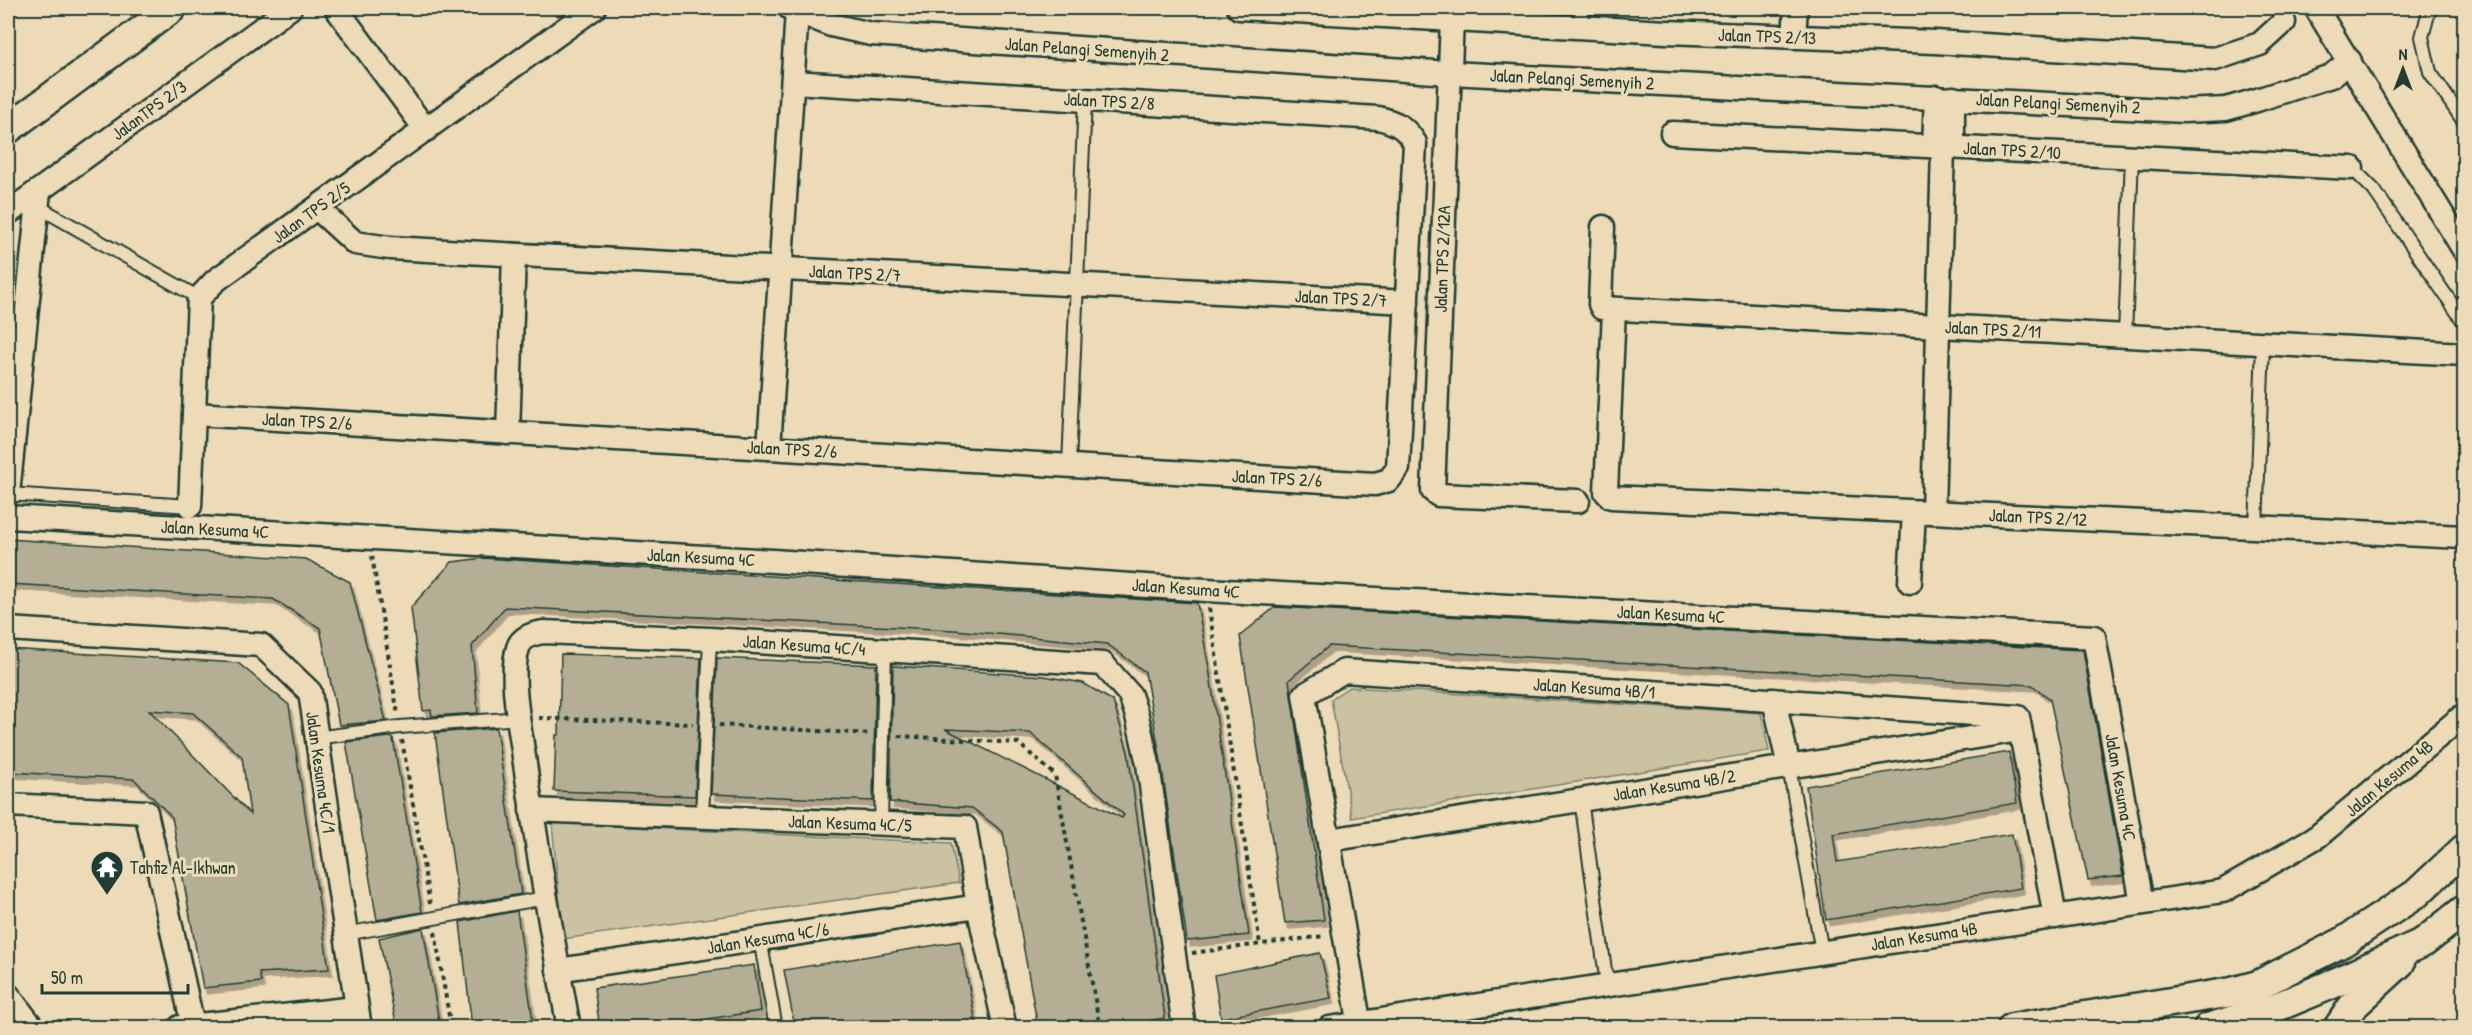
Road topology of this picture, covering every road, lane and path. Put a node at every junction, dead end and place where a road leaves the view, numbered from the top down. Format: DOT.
graph roads {
  1 [pos="172,8"];
  2 [pos="290,8"];
  3 [pos="336,8"];
  4 [pos="594,8"];
  5 [pos="1239,8"];
  6 [pos="1796,8"];
  7 [pos="2316,8"];
  8 [pos="2433,8"];
  9 [pos="794,9"];
  10 [pos="1355,11"];
  11 [pos="2280,15"];
  12 [pos="1581,17"];
  13 [pos="1452,19"];
  14 [pos="1794,37"];
  15 [pos="2350,61"];
  16 [pos="1450,73"];
  17 [pos="793,82"];
  18 [pos="1945,97"];
  19 [pos="1085,100"];
  20 [pos="2464,122"];
  21 [pos="8,129"];
  22 [pos="426,130"];
  23 [pos="1672,133"];
  24 [pos="1943,147"];
  25 [pos="2132,156"];
  26 [pos="2352,168"];
  27 [pos="38,198"];
  28 [pos="317,208"];
  29 [pos="8,213"];
  30 [pos="2464,222"];
  31 [pos="1603,227"];
  32 [pos="2464,250"];
  33 [pos="514,255"];
  34 [pos="781,269"];
  35 [pos="1077,284"];
  36 [pos="199,298"];
  37 [pos="1407,302"];
  38 [pos="1614,309"];
  39 [pos="2464,322"];
  40 [pos="1938,326"];
  41 [pos="2125,336"];
  42 [pos="2263,344"];
  43 [pos="2464,354"];
  44 [pos="194,414"];
  45 [pos="508,433"];
  46 [pos="769,448"];
  47 [pos="1069,465"];
  48 [pos="8,494"];
  49 [pos="1578,501"];
  50 [pos="190,506"];
  51 [pos="1924,512"];
  52 [pos="8,517"];
  53 [pos="2256,528"];
  54 [pos="2464,537"];
  55 [pos="369,538"];
  56 [pos="1910,582"];
  57 [pos="1206,590"];
  58 [pos="8,629"];
  59 [pos="710,639"];
  60 [pos="885,650"];
  61 [pos="1774,700"];
  62 [pos="2464,715"];
  63 [pos="519,718"];
  64 [pos="400,727"];
  65 [pos="2020,730"];
  66 [pos="315,738"];
  67 [pos="1789,767"];
  68 [pos="1581,800"];
  69 [pos="8,805"];
  70 [pos="531,810"];
  71 [pos="702,817"];
  72 [pos="881,824"];
  73 [pos="1329,840"];
  74 [pos="2464,849"];
  75 [pos="545,898"];
  76 [pos="2142,903"];
  77 [pos="978,906"];
  78 [pos="2464,910"];
  79 [pos="2055,917"];
  80 [pos="433,919"];
  81 [pos="1345,933"];
  82 [pos="345,934"];
  83 [pos="760,939"];
  84 [pos="2424,942"];
  85 [pos="1260,944"];
  86 [pos="1822,952"];
  87 [pos="1173,956"];
  88 [pos="558,970"];
  89 [pos="1607,984"];
  90 [pos="2245,988"];
  91 [pos="8,995"];
  92 [pos="358,1018"];
  93 [pos="1359,1021"];
  94 [pos="2263,1021"];
  95 [pos="186,1027"];
  96 [pos="33,1028"];
  97 [pos="451,1028"];
  98 [pos="569,1028"];
  99 [pos="776,1028"];
  100 [pos="1005,1028"];
  101 [pos="1184,1028"];
  102 [pos="1329,1028"];
  103 [pos="2012,1028"];
  104 [pos="2208,1028"];
  105 [pos="2338,1028"];
  1 -- 21 [label="street"];
  2 -- 27 [label="street, JalanTPS 2/3"];
  3 -- 22 [label="street"];
  4 -- 22 [label="street, Jalan TPS 2/5"];
  5 -- 10 [label="street, Jalan TPS 2/13"];
  6 -- 14 [label="street"];
  7 -- 15 [label="street"];
  8 -- 20 [label="lane"];
  9 -- 16 [label="street, Jalan Pelangi Semenyih 2"];
  9 -- 17 [label="street"];
  10 -- 13 [label="street, Jalan TPS 2/13"];
  11 -- 14 [label="street, Jalan TPS 2/13"];
  12 -- 13 [label="street, Jalan TPS 2/13"];
  12 -- 14 [label="street, Jalan TPS 2/13"];
  13 -- 16 [label="street, Jalan TPS 2/12A"];
  15 -- 18 [label="street, Jalan Pelangi Semenyih 2"];
  15 -- 30 [label="street"];
  15 -- 32 [label="street"];
  16 -- 18 [label="street, Jalan Pelangi Semenyih 2"];
  16 -- 49 [label="street, Jalan TPS 2/12A"];
  17 -- 19 [label="street, Jalan TPS 2/8"];
  17 -- 34 [label="street"];
  18 -- 24 [label="street"];
  19 -- 35 [label="lane"];
  19 -- 37 [label="street, Jalan TPS 2/8"];
  22 -- 28 [label="street, Jalan TPS 2/5"];
  23 -- 24 [label="street, Jalan TPS 2/10"];
  24 -- 25 [label="street, Jalan TPS 2/10"];
  24 -- 40 [label="street"];
  25 -- 26 [label="street, Jalan TPS 2/10"];
  25 -- 41 [label="lane"];
  26 -- 39 [label="lane"];
  27 -- 29 [label="street, JalanTPS 2/3"];
  27 -- 36 [label="lane"];
  27 -- 48 [label="street"];
  28 -- 33 [label="street, Jalan TPS 2/7"];
  28 -- 36 [label="street, Jalan TPS 2/5"];
  31 -- 38 [label="street"];
  33 -- 34 [label="street, Jalan TPS 2/7"];
  33 -- 45 [label="street"];
  34 -- 35 [label="street, Jalan TPS 2/7"];
  34 -- 46 [label="street"];
  35 -- 37 [label="street, Jalan TPS 2/7"];
  35 -- 47 [label="lane"];
  36 -- 44 [label="street"];
  37 -- 47 [label="street, Jalan TPS 2/6"];
  38 -- 40 [label="street, Jalan TPS 2/11"];
  38 -- 51 [label="street, Jalan TPS 2/12"];
  40 -- 41 [label="street, Jalan TPS 2/11"];
  40 -- 51 [label="street"];
  41 -- 42 [label="street, Jalan TPS 2/11"];
  42 -- 43 [label="street, Jalan TPS 2/11"];
  42 -- 53 [label="lane"];
  44 -- 45 [label="street, Jalan TPS 2/6"];
  44 -- 50 [label="street"];
  45 -- 46 [label="street, Jalan TPS 2/6"];
  46 -- 47 [label="street, Jalan TPS 2/6"];
  48 -- 50 [label="lane"];
  51 -- 53 [label="street, Jalan TPS 2/12"];
  51 -- 56 [label="street"];
  52 -- 55 [label="street, Jalan Kesuma 4C"];
  53 -- 54 [label="street, Jalan TPS 2/12"];
  55 -- 57 [label="street, Jalan Kesuma 4C"];
  55 -- 64 [label="path"];
  57 -- 76 [label="street, Jalan Kesuma 4C"];
  57 -- 85 [label="path"];
  58 -- 66 [label="street, Jalan Kesuma 4C/1"];
  59 -- 60 [label="street, Jalan Kesuma 4C/4"];
  59 -- 63 [label="street, Jalan Kesuma 4C/4"];
  59 -- 71 [label="lane"];
  60 -- 72 [label="lane"];
  60 -- 87 [label="street, Jalan Kesuma 4C/4"];
  61 -- 65 [label="street, Jalan Kesuma 4B/1"];
  61 -- 67 [label="street"];
  61 -- 73 [label="street, Jalan Kesuma 4B/1"];
  62 -- 76 [label="street, Jalan Kesuma 4B"];
  63 -- 64 [label="lane"];
  63 -- 70 [label="street, Jalan Kesuma 4C/4"];
  64 -- 66 [label="lane"];
  64 -- 80 [label="path"];
  65 -- 67 [label="street, Jalan Kesuma 4B/2"];
  65 -- 79 [label="street"];
  66 -- 82 [label="street, Jalan Kesuma 4C/1"];
  67 -- 68 [label="street, Jalan Kesuma 4B/2"];
  67 -- 86 [label="lane"];
  68 -- 73 [label="street, Jalan Kesuma 4B/2"];
  68 -- 89 [label="lane"];
  69 -- 95 [label="street"];
  70 -- 71 [label="street, Jalan Kesuma 4C/5"];
  70 -- 75 [label="street, Jalan Kesuma 4C/4"];
  71 -- 72 [label="street, Jalan Kesuma 4C/5"];
  72 -- 77 [label="street, Jalan Kesuma 4C/5"];
  73 -- 81 [label="street, Jalan Kesuma 4B/1"];
  74 -- 90 [label="street"];
  75 -- 80 [label="lane"];
  75 -- 88 [label="street, Jalan Kesuma 4C/4"];
  76 -- 79 [label="street, Jalan Kesuma 4B"];
  77 -- 83 [label="street, Jalan Kesuma 4C/6"];
  77 -- 100 [label="street, Jalan Kesuma 4C/5"];
  78 -- 84 [label="street"];
  79 -- 86 [label="street, Jalan Kesuma 4B"];
  80 -- 82 [label="lane"];
  80 -- 97 [label="path"];
  81 -- 85 [label="path"];
  81 -- 93 [label="street, Jalan Kesuma 4B/1"];
  82 -- 92 [label="street, Jalan Kesuma 4C/1"];
  83 -- 88 [label="street, Jalan Kesuma 4C/6"];
  83 -- 99 [label="lane"];
  84 -- 94 [label="street"];
  84 -- 105 [label="street"];
  85 -- 87 [label="path"];
  86 -- 89 [label="street, Jalan Kesuma 4B"];
  87 -- 101 [label="street, Jalan Kesuma 4C/4"];
  88 -- 98 [label="street, Jalan Kesuma 4C/4"];
  89 -- 93 [label="street, Jalan Kesuma 4B"];
  90 -- 94 [label="street"];
  90 -- 103 [label="street"];
  91 -- 96 [label="street"];
  92 -- 95 [label="street"];
  93 -- 102 [label="street, Jalan Kesuma 4B"];
  94 -- 104 [label="street"];
}
